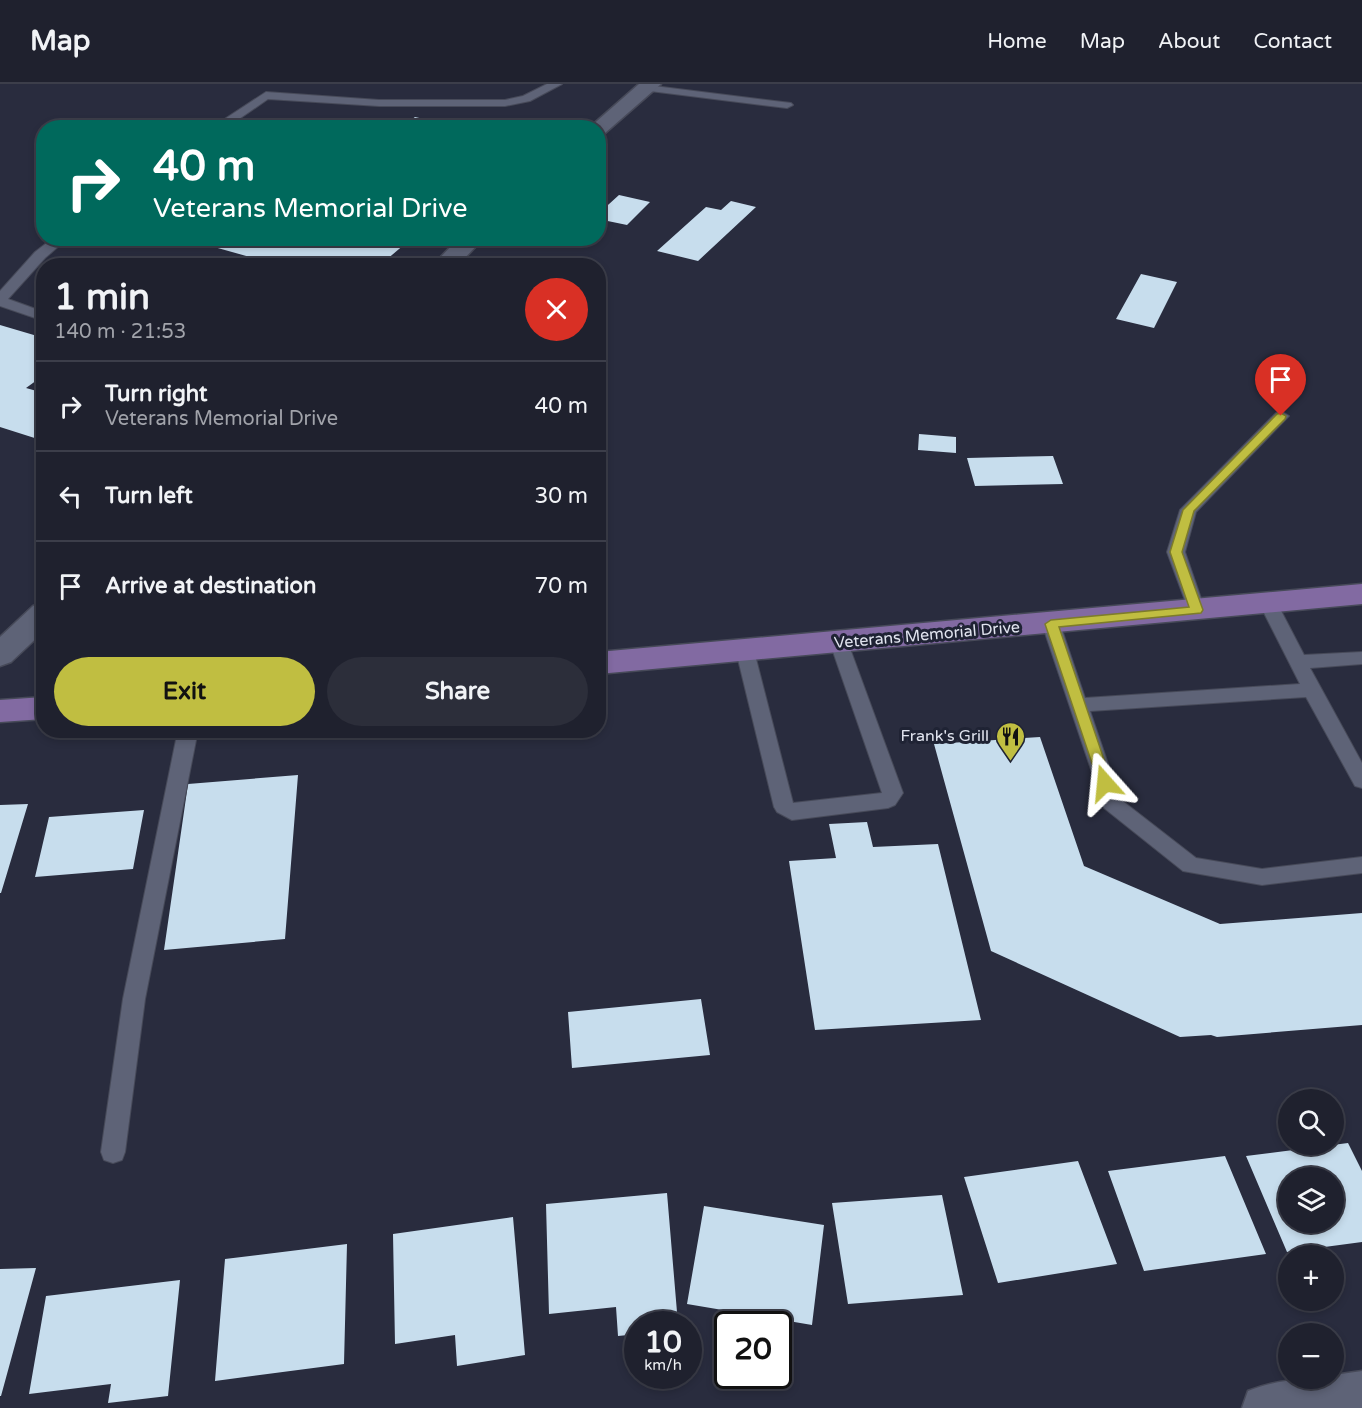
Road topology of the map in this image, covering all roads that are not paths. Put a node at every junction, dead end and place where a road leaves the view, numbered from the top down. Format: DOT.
graph roads {
  1 [pos="258,84"];
  2 [pos="556,84"];
  3 [pos="649,86"];
  4 [pos="266,95"];
  5 [pos="787,105"];
  6 [pos="229,120"];
  7 [pos="606,122"];
  8 [pos="52,246"];
  9 [pos="464,246"];
  10 [pos="37,258"];
  11 [pos="452,258"];
  12 [pos="36,260"];
  13 [pos="0,300"];
  14 [pos="36,314"];
  15 [pos="1281,416"];
  16 [pos="1362,594"];
  17 [pos="1268,603"];
  18 [pos="1196,610"];
  19 [pos="36,621"];
  20 [pos="1051,624"];
  21 [pos="840,643"];
  22 [pos="745,651"];
  23 [pos="0,655"];
  24 [pos="1362,658"];
  25 [pos="606,662"];
  26 [pos="1298,662"];
  27 [pos="1312,690"];
  28 [pos="1078,705"];
  29 [pos="36,709"];
  30 [pos="0,711"];
  31 [pos="186,738"];
  32 [pos="1362,781"];
  33 [pos="1362,865"];
  34 [pos="113,1152"];
  35 [pos="1362,1394"];
  36 [pos="1265,1408"];
  1 -- 4 [label="lane"];
  2 -- 4 [label="lane"];
  3 -- 5 [label="lane"];
  3 -- 7 [label="street"];
  4 -- 6 [label="lane"];
  8 -- 10 [label="lane"];
  9 -- 11 [label="street"];
  12 -- 13 [label="lane"];
  13 -- 14 [label="lane"];
  15 -- 18 [label="lane"];
  16 -- 17 [label="main road, Veterans Memorial Drive"];
  17 -- 18 [label="main road, Veterans Memorial Drive"];
  17 -- 26 [label="lane"];
  18 -- 20 [label="main road, Veterans Memorial Drive"];
  19 -- 23 [label="street"];
  20 -- 21 [label="main road, Veterans Memorial Drive"];
  20 -- 28 [label="lane"];
  21 -- 22 [label="main road, Veterans Memorial Drive"];
  21 -- 22 [label="lane"];
  22 -- 25 [label="main road, Veterans Memorial Drive"];
  24 -- 26 [label="lane"];
  26 -- 27 [label="lane"];
  27 -- 28 [label="lane"];
  27 -- 32 [label="lane"];
  28 -- 33 [label="lane"];
  29 -- 30 [label="main road"];
  31 -- 34 [label="lane"];
  35 -- 36 [label="street"];
}
